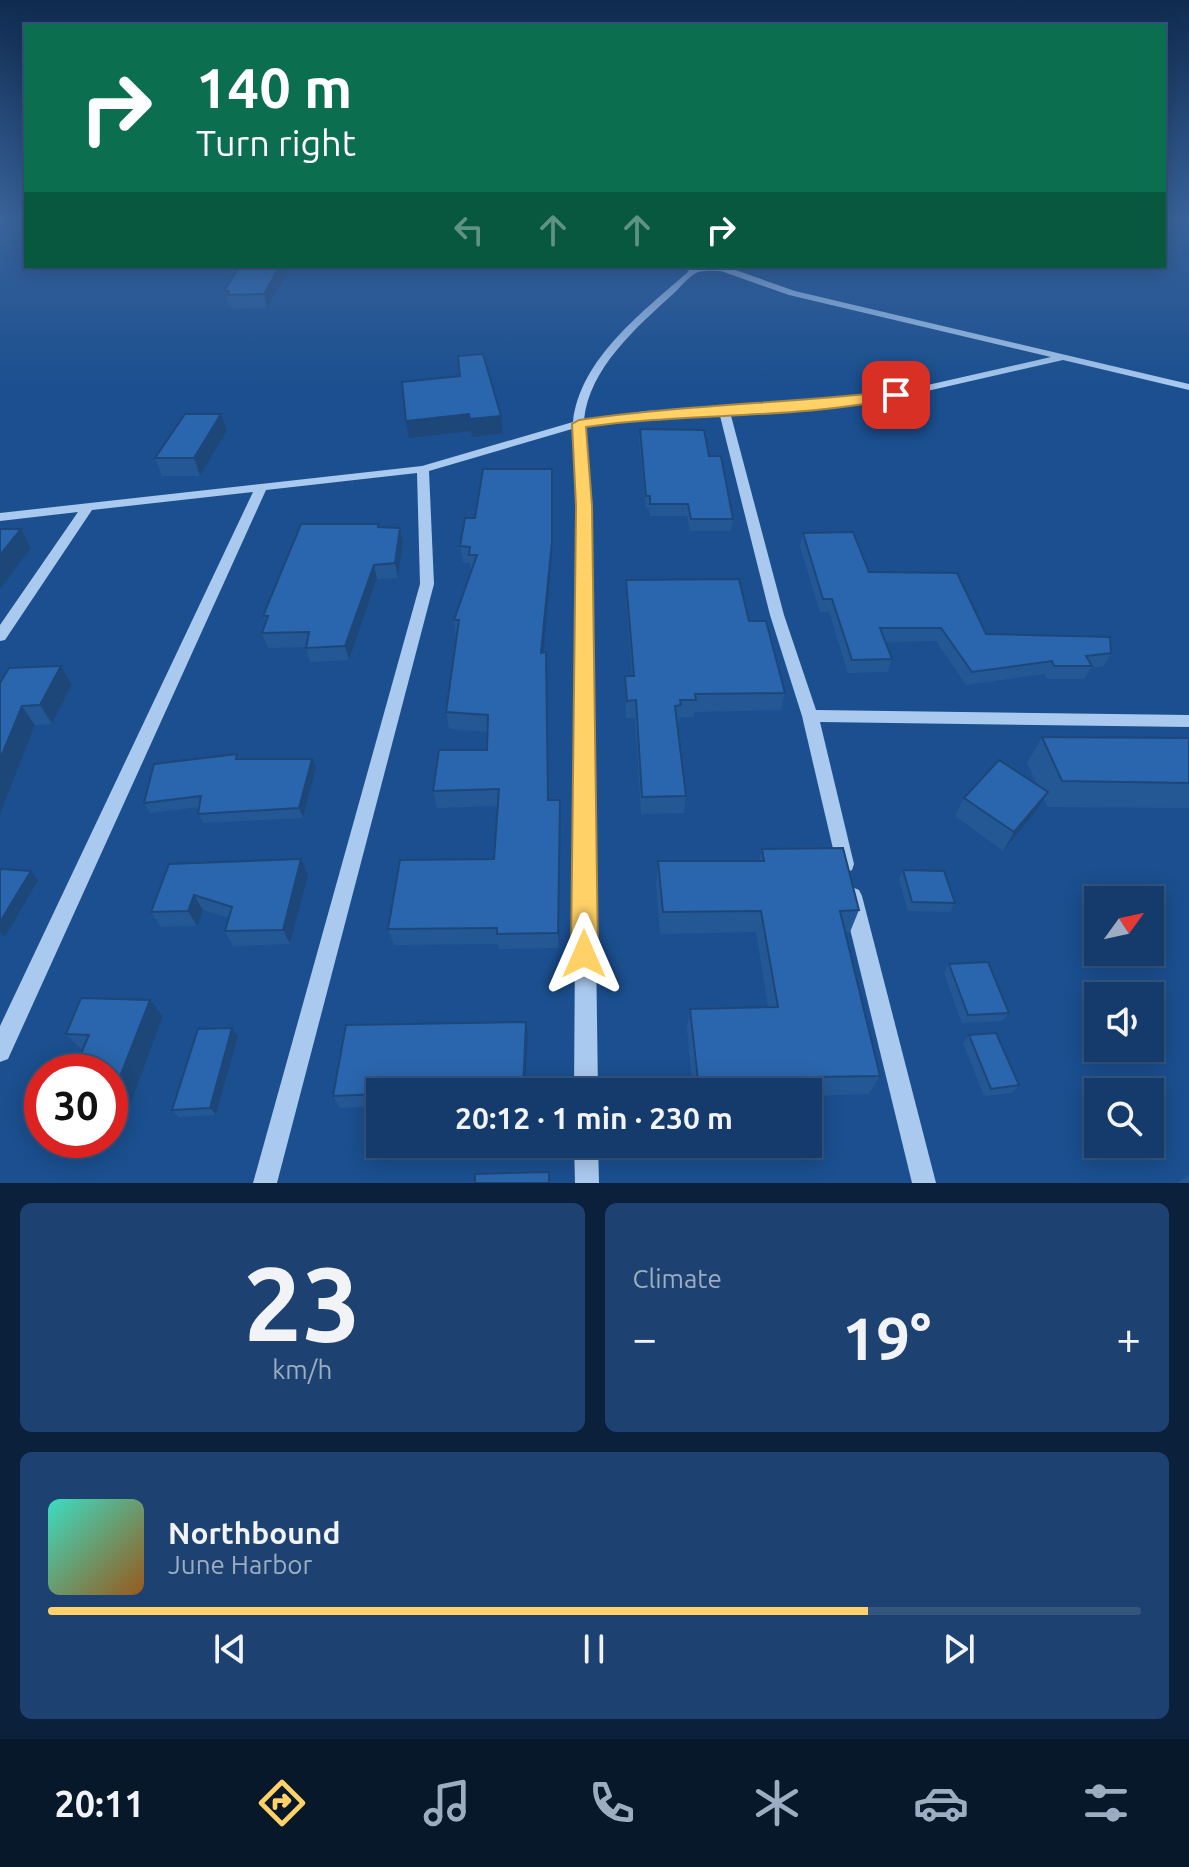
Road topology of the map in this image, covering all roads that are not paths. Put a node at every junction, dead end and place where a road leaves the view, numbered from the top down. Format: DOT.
graph roads {
  1 [pos="680,275"];
  2 [pos="744,275"];
  3 [pos="1060,358"];
  4 [pos="1189,387"];
  5 [pos="724,410"];
  6 [pos="579,424"];
  7 [pos="423,469"];
  8 [pos="261,488"];
  9 [pos="88,507"];
  10 [pos="0,517"];
  11 [pos="0,636"];
  12 [pos="810,716"];
  13 [pos="1189,721"];
  14 [pos="0,1051"];
  15 [pos="586,1078"];
  16 [pos="586,1158"];
  17 [pos="265,1183"];
  18 [pos="587,1183"];
  19 [pos="924,1183"];
  1 -- 6 [label="street"];
  2 -- 3 [label="street"];
  3 -- 4 [label="street"];
  3 -- 5 [label="street"];
  5 -- 6 [label="street"];
  5 -- 12 [label="street"];
  6 -- 7 [label="street"];
  6 -- 15 [label="street"];
  7 -- 8 [label="street"];
  7 -- 17 [label="street"];
  8 -- 9 [label="street"];
  8 -- 14 [label="street"];
  9 -- 10 [label="street"];
  9 -- 11 [label="street"];
  12 -- 13 [label="street"];
  12 -- 19 [label="street"];
  16 -- 18 [label="street"];
}
